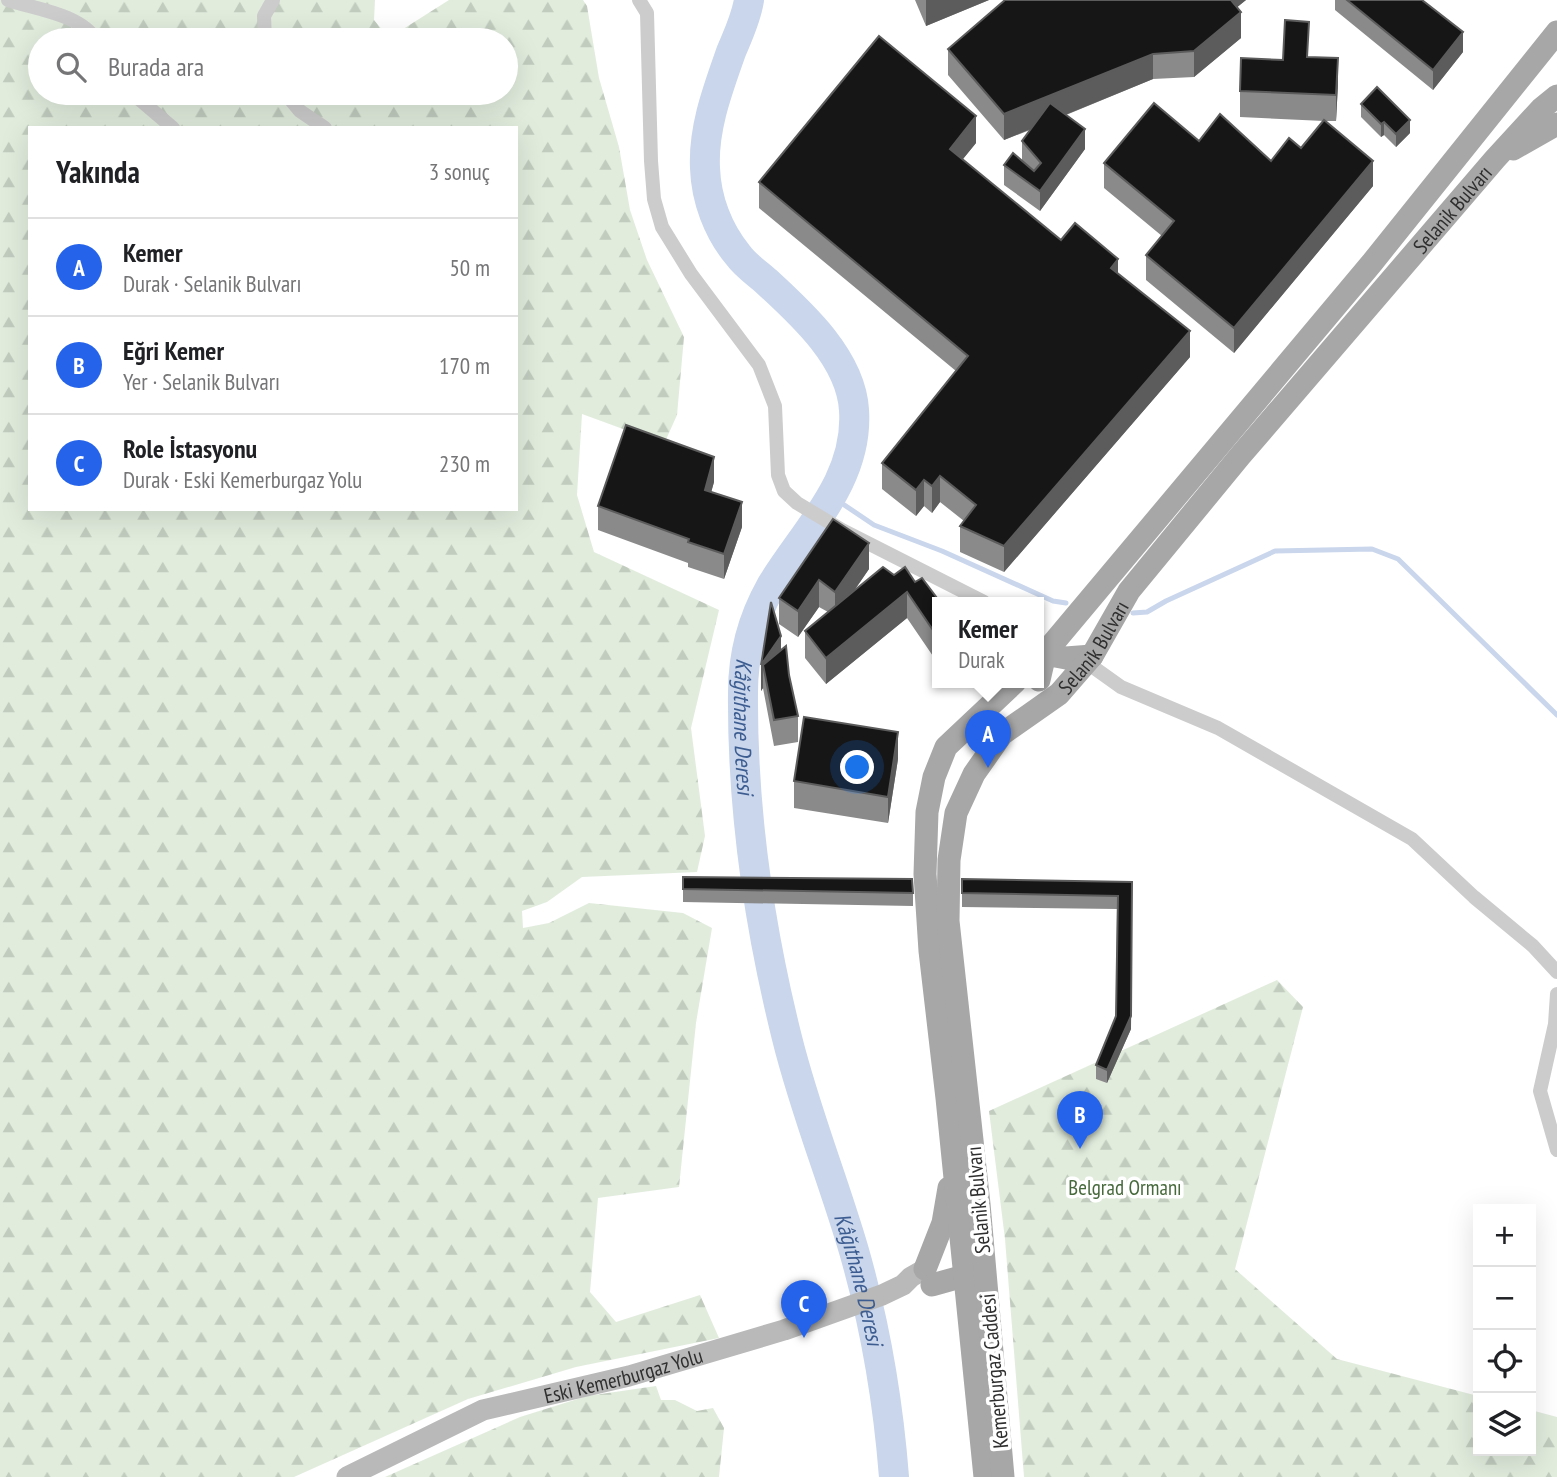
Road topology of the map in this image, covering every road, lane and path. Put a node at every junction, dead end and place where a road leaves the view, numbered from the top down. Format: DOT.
graph roads {
  1 [pos="8,0"];
  2 [pos="273,0"];
  3 [pos="639,0"];
  4 [pos="82,28"];
  5 [pos="264,28"];
  6 [pos="1557,32"];
  7 [pos="1557,96"];
  8 [pos="146,105"];
  9 [pos="295,105"];
  10 [pos="1557,124"];
  11 [pos="171,126"];
  12 [pos="322,126"];
  13 [pos="1495,159"];
  14 [pos="1405,221"];
  15 [pos="1429,237"];
  16 [pos="974,597"];
  17 [pos="1044,650"];
  18 [pos="1044,654"];
  19 [pos="1089,659"];
  20 [pos="1009,688"];
  21 [pos="1035,688"];
  22 [pos="1002,734"];
  23 [pos="1557,972"];
  24 [pos="1557,993"];
  25 [pos="1557,1150"];
  26 [pos="954,1158"];
  27 [pos="971,1268"];
  28 [pos="929,1277"];
  29 [pos="970,1322"];
  30 [pos="347,1477"];
  31 [pos="985,1477"];
  32 [pos="1003,1477"];
  1 -- 4 [label="street"];
  2 -- 5 [label="street"];
  3 -- 16 [label="street"];
  6 -- 14 [label="main road, Selanik Bulvarı"];
  7 -- 13 [label="main road, Selanik Bulvarı"];
  8 -- 11 [label="street"];
  9 -- 12 [label="street"];
  10 -- 13 [label="main road"];
  13 -- 15 [label="main road, Selanik Bulvarı"];
  14 -- 15 [label="main road"];
  14 -- 17 [label="main road, Selanik Bulvarı"];
  15 -- 19 [label="main road, Selanik Bulvarı"];
  18 -- 19 [label="main road"];
  19 -- 22 [label="main road, Selanik Bulvarı"];
  19 -- 23 [label="street"];
  20 -- 26 [label="main road, Selanik Bulvarı"];
  21 -- 22 [label="main road"];
  22 -- 27 [label="main road, Selanik Bulvarı"];
  24 -- 25 [label="street"];
  26 -- 27 [label="main road, Selanik Bulvarı"];
  26 -- 28 [label="main road"];
  27 -- 28 [label="main road"];
  27 -- 29 [label="main road, Kemerburgaz Caddesi"];
  27 -- 32 [label="main road, Kemerburgaz Caddesi"];
  28 -- 29 [label="main road"];
  28 -- 30 [label="main road, Eski Kemerburgaz Yolu"];
  29 -- 31 [label="main road, Kemerburgaz Caddesi"];
}
